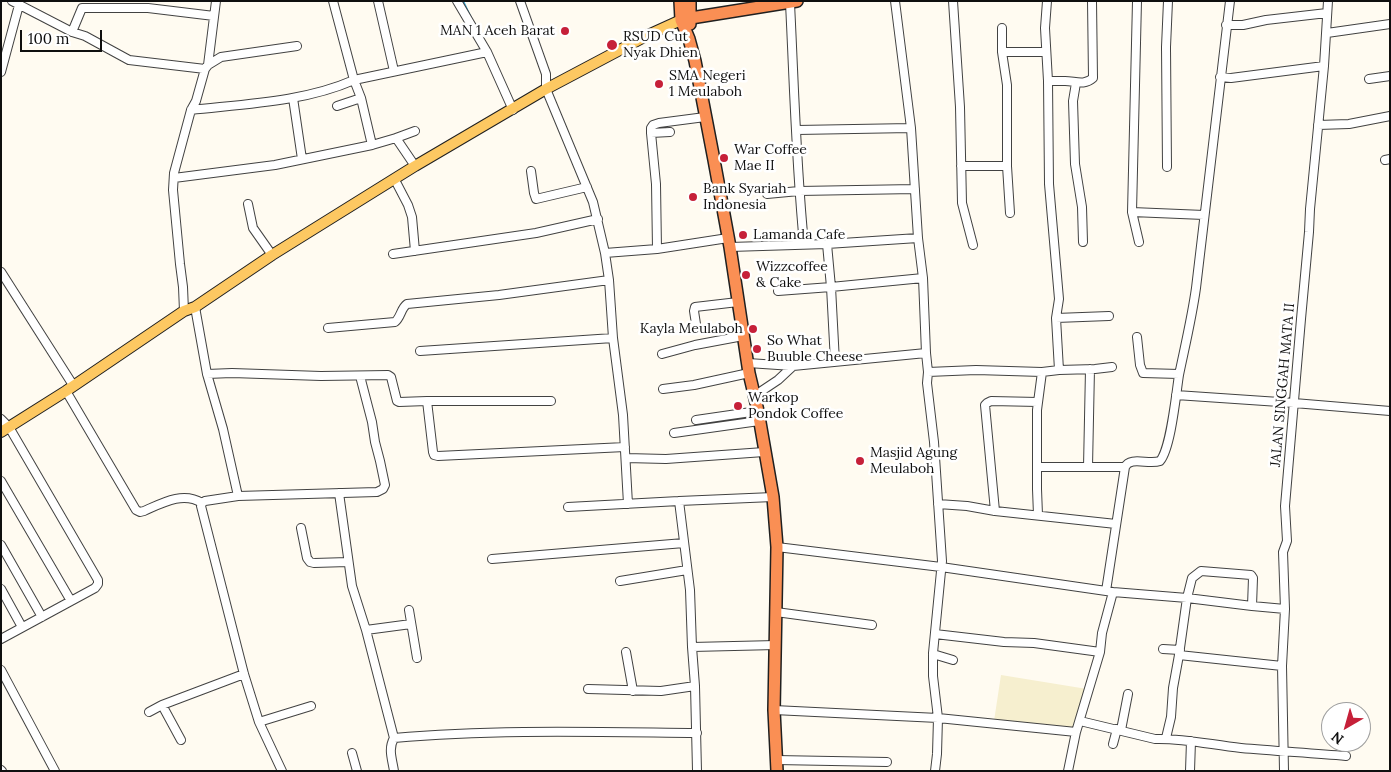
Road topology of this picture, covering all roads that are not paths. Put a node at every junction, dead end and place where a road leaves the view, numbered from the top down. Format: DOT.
graph roads {
  1 [pos="216,1"];
  2 [pos="333,1"];
  3 [pos="378,1"];
  4 [pos="457,1"];
  5 [pos="520,1"];
  6 [pos="680,1"];
  7 [pos="690,1"];
  8 [pos="895,1"];
  9 [pos="953,1"];
  10 [pos="1047,1"];
  11 [pos="1092,1"];
  12 [pos="1137,1"];
  13 [pos="1168,1"];
  14 [pos="1230,1"];
  15 [pos="1328,1"];
  16 [pos="793,2"];
  17 [pos="16,3"];
  18 [pos="1327,13"];
  19 [pos="214,16"];
  20 [pos="686,19"];
  21 [pos="1390,24"];
  22 [pos="1232,25"];
  23 [pos="1002,28"];
  24 [pos="72,32"];
  25 [pos="1327,33"];
  26 [pos="297,46"];
  27 [pos="487,52"];
  28 [pos="1002,52"];
  29 [pos="1045,52"];
  30 [pos="1324,66"];
  31 [pos="206,67"];
  32 [pos="394,71"];
  33 [pos="1,72"];
  34 [pos="1390,76"];
  35 [pos="1226,78"];
  36 [pos="1368,79"];
  37 [pos="354,80"];
  38 [pos="1048,81"];
  39 [pos="1076,83"];
  40 [pos="546,89"];
  41 [pos="294,98"];
  42 [pos="361,98"];
  43 [pos="337,106"];
  44 [pos="191,110"];
  45 [pos="513,110"];
  46 [pos="1390,116"];
  47 [pos="706,117"];
  48 [pos="1318,124"];
  49 [pos="911,128"];
  50 [pos="797,130"];
  51 [pos="415,131"];
  52 [pos="670,132"];
  53 [pos="650,133"];
  54 [pos="396,138"];
  55 [pos="372,145"];
  56 [pos="302,159"];
  57 [pos="416,166"];
  58 [pos="961,166"];
  59 [pos="1008,166"];
  60 [pos="1167,167"];
  61 [pos="531,171"];
  62 [pos="174,178"];
  63 [pos="395,180"];
  64 [pos="586,187"];
  65 [pos="916,189"];
  66 [pos="799,191"];
  67 [pos="767,194"];
  68 [pos="248,204"];
  69 [pos="1132,212"];
  70 [pos="1010,213"];
  71 [pos="1204,215"];
  72 [pos="598,219"];
  73 [pos="918,238"];
  74 [pos="729,242"];
  75 [pos="1083,242"];
  76 [pos="1139,242"];
  77 [pos="804,244"];
  78 [pos="827,244"];
  79 [pos="973,245"];
  80 [pos="657,249"];
  81 [pos="415,251"];
  82 [pos="605,253"];
  83 [pos="393,254"];
  84 [pos="272,255"];
  85 [pos="1,272"];
  86 [pos="923,278"];
  87 [pos="609,280"];
  88 [pos="831,288"];
  89 [pos="778,291"];
  90 [pos="738,302"];
  91 [pos="195,307"];
  92 [pos="184,311"];
  93 [pos="1109,316"];
  94 [pos="1056,318"];
  95 [pos="696,324"];
  96 [pos="328,328"];
  97 [pos="743,336"];
  98 [pos="1137,337"];
  99 [pos="614,338"];
  100 [pos="420,351"];
  101 [pos="926,353"];
  102 [pos="662,354"];
  103 [pos="835,362"];
  104 [pos="793,366"];
  105 [pos="1112,366"];
  106 [pos="748,368"];
  107 [pos="1090,369"];
  108 [pos="1059,370"];
  109 [pos="928,372"];
  110 [pos="1042,372"];
  111 [pos="207,374"];
  112 [pos="1179,374"];
  113 [pos="360,376"];
  114 [pos="69,388"];
  115 [pos="663,389"];
  116 [pos="754,396"];
  117 [pos="1179,396"];
  118 [pos="427,401"];
  119 [pos="550,401"];
  120 [pos="1038,402"];
  121 [pos="1294,403"];
  122 [pos="1390,411"];
  123 [pos="759,416"];
  124 [pos="696,420"];
  125 [pos="4,426"];
  126 [pos="674,433"];
  127 [pos="625,447"];
  128 [pos="764,452"];
  129 [pos="626,458"];
  130 [pos="1088,467"];
  131 [pos="1125,467"];
  132 [pos="1038,468"];
  133 [pos="1,481"];
  134 [pos="339,493"];
  135 [pos="238,496"];
  136 [pos="773,497"];
  137 [pos="679,501"];
  138 [pos="202,503"];
  139 [pos="628,504"];
  140 [pos="938,504"];
  141 [pos="568,507"];
  142 [pos="995,511"];
  143 [pos="1038,515"];
  144 [pos="1116,524"];
  145 [pos="301,528"];
  146 [pos="684,543"];
  147 [pos="1,545"];
  148 [pos="777,547"];
  149 [pos="492,559"];
  150 [pos="348,562"];
  151 [pos="941,567"];
  152 [pos="687,570"];
  153 [pos="620,580"];
  154 [pos="1,589"];
  155 [pos="1109,592"];
  156 [pos="1187,598"];
  157 [pos="71,601"];
  158 [pos="1252,606"];
  159 [pos="1285,609"];
  160 [pos="409,610"];
  161 [pos="776,612"];
  162 [pos="42,617"];
  163 [pos="412,624"];
  164 [pos="872,625"];
  165 [pos="22,627"];
  166 [pos="366,630"];
  167 [pos="935,634"];
  168 [pos="1,639"];
  169 [pos="776,645"];
  170 [pos="692,647"];
  171 [pos="1163,649"];
  172 [pos="626,652"];
  173 [pos="1100,652"];
  174 [pos="1180,653"];
  175 [pos="933,654"];
  176 [pos="417,658"];
  177 [pos="953,660"];
  178 [pos="1282,666"];
  179 [pos="1,670"];
  180 [pos="244,674"];
  181 [pos="695,686"];
  182 [pos="588,689"];
  183 [pos="633,691"];
  184 [pos="1128,694"];
  185 [pos="162,706"];
  186 [pos="311,706"];
  187 [pos="774,710"];
  188 [pos="149,712"];
  189 [pos="938,718"];
  190 [pos="1080,721"];
  191 [pos="259,722"];
  192 [pos="1119,730"];
  193 [pos="1076,732"];
  194 [pos="697,733"];
  195 [pos="394,738"];
  196 [pos="1166,738"];
  197 [pos="181,740"];
  198 [pos="1191,741"];
  199 [pos="1113,744"];
  200 [pos="1284,751"];
  201 [pos="352,753"];
  202 [pos="1346,756"];
  203 [pos="849,761"];
  204 [pos="887,762"];
  205 [pos="777,766"];
  206 [pos="55,771"];
  207 [pos="282,771"];
  208 [pos="357,771"];
  209 [pos="394,771"];
  210 [pos="697,771"];
  211 [pos="849,771"];
  212 [pos="935,771"];
  213 [pos="1068,771"];
  214 [pos="1190,771"];
  215 [pos="1284,771"];
  1 -- 19 [label="street"];
  2 -- 37 [label="street"];
  3 -- 32 [label="street"];
  4 -- 27 [label="street"];
  5 -- 40 [label="street"];
  6 -- 20 [label="highway"];
  7 -- 20 [label="highway"];
  8 -- 49 [label="street"];
  9 -- 58 [label="street"];
  10 -- 29 [label="street"];
  11 -- 39 [label="street"];
  12 -- 69 [label="street"];
  13 -- 60 [label="street"];
  14 -- 22 [label="street"];
  15 -- 18 [label="street, JALAN SINGGAH MATA II"];
  16 -- 20 [label="highway"];
  16 -- 50 [label="street"];
  17 -- 24 [label="street"];
  17 -- 33 [label="street"];
  18 -- 22 [label="street"];
  18 -- 25 [label="street, JALAN SINGGAH MATA II"];
  19 -- 24 [label="street"];
  19 -- 31 [label="street"];
  20 -- 40 [label="main road"];
  20 -- 47 [label="highway"];
  21 -- 25 [label="street"];
  22 -- 35 [label="street"];
  23 -- 28 [label="street"];
  24 -- 31 [label="street"];
  25 -- 30 [label="street, JALAN SINGGAH MATA II"];
  26 -- 31 [label="street"];
  27 -- 32 [label="street"];
  27 -- 45 [label="street"];
  28 -- 29 [label="street"];
  28 -- 59 [label="street"];
  29 -- 38 [label="street"];
  30 -- 35 [label="street"];
  30 -- 48 [label="street, JALAN SINGGAH MATA II"];
  31 -- 44 [label="street"];
  32 -- 37 [label="street"];
  34 -- 36 [label="street"];
  35 -- 71 [label="street"];
  37 -- 41 [label="street"];
  37 -- 42 [label="street"];
  38 -- 39 [label="street"];
  38 -- 94 [label="street"];
  39 -- 75 [label="street"];
  40 -- 45 [label="main road"];
  40 -- 64 [label="street"];
  41 -- 44 [label="street"];
  41 -- 56 [label="street"];
  42 -- 43 [label="street"];
  42 -- 55 [label="street"];
  44 -- 62 [label="street"];
  45 -- 57 [label="main road"];
  46 -- 48 [label="street"];
  47 -- 53 [label="street"];
  47 -- 74 [label="highway"];
  48 -- 121 [label="street, JALAN SINGGAH MATA II"];
  49 -- 50 [label="street"];
  49 -- 65 [label="street"];
  50 -- 66 [label="street"];
  51 -- 54 [label="street"];
  52 -- 53 [label="street"];
  53 -- 80 [label="street"];
  54 -- 55 [label="street"];
  54 -- 57 [label="street"];
  55 -- 56 [label="street"];
  56 -- 62 [label="street"];
  57 -- 63 [label="main road"];
  58 -- 59 [label="street"];
  58 -- 79 [label="street"];
  59 -- 70 [label="street"];
  61 -- 64 [label="street"];
  62 -- 92 [label="street"];
  63 -- 81 [label="street"];
  63 -- 84 [label="main road"];
  64 -- 72 [label="street"];
  65 -- 66 [label="street"];
  65 -- 73 [label="street"];
  66 -- 67 [label="street"];
  66 -- 77 [label="street"];
  68 -- 84 [label="street"];
  69 -- 71 [label="street"];
  69 -- 76 [label="street"];
  71 -- 112 [label="street"];
  72 -- 81 [label="street"];
  72 -- 82 [label="street"];
  73 -- 78 [label="street"];
  73 -- 86 [label="street"];
  74 -- 77 [label="street"];
  74 -- 80 [label="street"];
  74 -- 90 [label="highway"];
  77 -- 78 [label="street"];
  78 -- 88 [label="street"];
  80 -- 82 [label="street"];
  81 -- 83 [label="street"];
  82 -- 87 [label="street"];
  84 -- 91 [label="main road"];
  85 -- 114 [label="street"];
  86 -- 88 [label="street"];
  86 -- 101 [label="street"];
  87 -- 96 [label="street"];
  87 -- 99 [label="street"];
  88 -- 89 [label="street"];
  88 -- 103 [label="street"];
  90 -- 95 [label="street"];
  90 -- 97 [label="highway"];
  91 -- 92 [label="main road"];
  91 -- 111 [label="street"];
  92 -- 114 [label="main road"];
  93 -- 94 [label="street"];
  94 -- 108 [label="street"];
  97 -- 102 [label="street"];
  97 -- 106 [label="highway"];
  98 -- 112 [label="street"];
  99 -- 100 [label="street"];
  99 -- 127 [label="street"];
  101 -- 103 [label="street"];
  101 -- 109 [label="street"];
  103 -- 104 [label="street"];
  104 -- 106 [label="street"];
  104 -- 116 [label="street"];
  105 -- 107 [label="street"];
  106 -- 115 [label="street"];
  106 -- 116 [label="highway"];
  107 -- 108 [label="street"];
  107 -- 130 [label="street"];
  108 -- 110 [label="street"];
  109 -- 110 [label="street"];
  109 -- 140 [label="street"];
  110 -- 120 [label="street"];
  111 -- 113 [label="street"];
  111 -- 135 [label="street"];
  112 -- 117 [label="street"];
  113 -- 118 [label="street"];
  113 -- 134 [label="street"];
  114 -- 125 [label="main road"];
  114 -- 138 [label="street"];
  116 -- 123 [label="highway"];
  117 -- 121 [label="street"];
  117 -- 131 [label="street"];
  118 -- 119 [label="street"];
  118 -- 127 [label="street"];
  120 -- 132 [label="street"];
  120 -- 142 [label="street"];
  121 -- 122 [label="street"];
  121 -- 159 [label="street, JALAN SINGGAH MATA II"];
  123 -- 124 [label="street"];
  123 -- 126 [label="street"];
  123 -- 128 [label="highway"];
  125 -- 157 [label="street"];
  127 -- 129 [label="street"];
  128 -- 129 [label="street"];
  128 -- 136 [label="highway"];
  129 -- 139 [label="street"];
  130 -- 131 [label="street"];
  130 -- 132 [label="street"];
  131 -- 144 [label="street"];
  132 -- 143 [label="street"];
  133 -- 157 [label="street"];
  134 -- 135 [label="street"];
  134 -- 150 [label="street"];
  135 -- 138 [label="street"];
  136 -- 137 [label="street"];
  136 -- 148 [label="highway"];
  137 -- 139 [label="street"];
  137 -- 146 [label="street"];
  138 -- 180 [label="street"];
  139 -- 141 [label="street"];
  140 -- 142 [label="street"];
  140 -- 151 [label="street"];
  142 -- 143 [label="street"];
  143 -- 144 [label="street"];
  144 -- 155 [label="street"];
  145 -- 150 [label="street"];
  146 -- 149 [label="street"];
  146 -- 152 [label="street"];
  147 -- 162 [label="street"];
  148 -- 151 [label="street"];
  148 -- 161 [label="highway"];
  150 -- 166 [label="street"];
  151 -- 155 [label="street"];
  151 -- 167 [label="street"];
  152 -- 153 [label="street"];
  152 -- 170 [label="street"];
  154 -- 165 [label="street"];
  155 -- 156 [label="street"];
  155 -- 173 [label="street"];
  156 -- 158 [label="street"];
  156 -- 158 [label="street"];
  156 -- 174 [label="street"];
  157 -- 162 [label="street"];
  158 -- 159 [label="street"];
  159 -- 178 [label="street, JALAN SINGGAH MATA II"];
  160 -- 163 [label="street"];
  161 -- 164 [label="street"];
  161 -- 169 [label="highway"];
  162 -- 165 [label="street"];
  163 -- 166 [label="street"];
  163 -- 176 [label="street"];
  165 -- 168 [label="street"];
  166 -- 195 [label="street"];
  167 -- 173 [label="street"];
  167 -- 175 [label="street"];
  169 -- 170 [label="street"];
  169 -- 187 [label="highway"];
  170 -- 181 [label="street"];
  171 -- 174 [label="street"];
  172 -- 183 [label="street"];
  173 -- 190 [label="street"];
  174 -- 178 [label="street"];
  174 -- 196 [label="street"];
  175 -- 177 [label="street"];
  175 -- 189 [label="street"];
  178 -- 200 [label="street, JALAN SINGGAH MATA II"];
  179 -- 206 [label="street"];
  180 -- 185 [label="street"];
  180 -- 191 [label="street"];
  181 -- 183 [label="street"];
  181 -- 194 [label="street"];
  182 -- 183 [label="street"];
  184 -- 192 [label="street"];
  185 -- 188 [label="street"];
  185 -- 197 [label="street"];
  186 -- 191 [label="street"];
  187 -- 189 [label="street"];
  187 -- 205 [label="highway"];
  189 -- 193 [label="street"];
  189 -- 212 [label="street"];
  190 -- 192 [label="street"];
  190 -- 193 [label="street"];
  191 -- 207 [label="street"];
  192 -- 196 [label="street"];
  192 -- 199 [label="street"];
  193 -- 213 [label="street"];
  194 -- 195 [label="street"];
  194 -- 210 [label="street"];
  195 -- 209 [label="street"];
  196 -- 198 [label="street"];
  198 -- 200 [label="street"];
  198 -- 214 [label="street"];
  200 -- 202 [label="street"];
  200 -- 215 [label="street, JALAN SINGGAH MATA II"];
  201 -- 208 [label="street"];
  203 -- 204 [label="street"];
  203 -- 205 [label="street"];
  203 -- 211 [label="street"];
}
